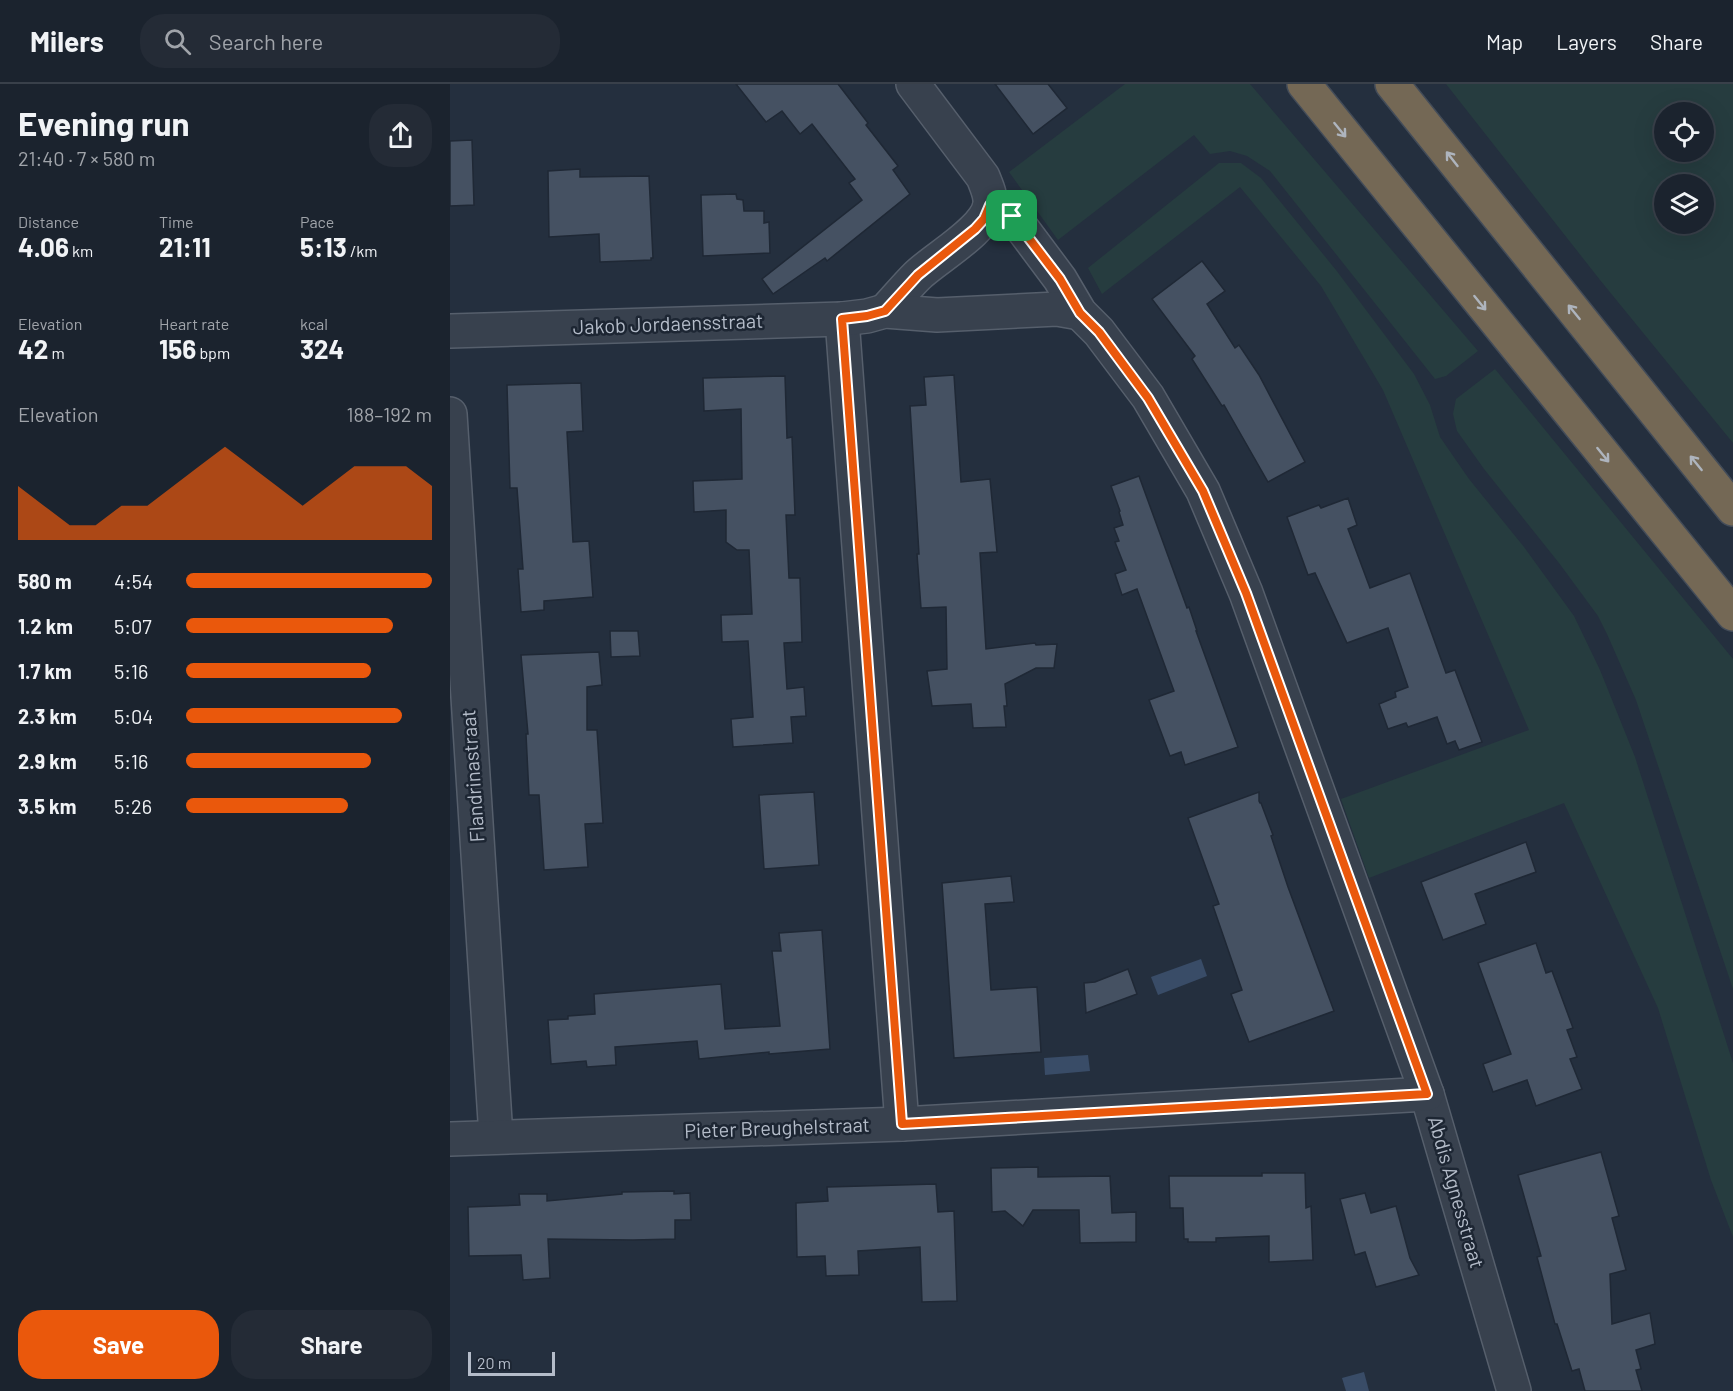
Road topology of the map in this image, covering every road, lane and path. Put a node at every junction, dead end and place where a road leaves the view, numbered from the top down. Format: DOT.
graph roads {
  1 [pos="913,84"];
  2 [pos="1304,84"];
  3 [pos="1392,84"];
  4 [pos="990,205"];
  5 [pos="885,311"];
  6 [pos="1080,313"];
  7 [pos="842,319"];
  8 [pos="450,331"];
  9 [pos="450,414"];
  10 [pos="1733,509"];
  11 [pos="1733,614"];
  12 [pos="1427,1094"];
  13 [pos="902,1124"];
  14 [pos="496,1137"];
  15 [pos="450,1139"];
  16 [pos="1514,1391"];
  1 -- 4 [label="street"];
  2 -- 11 [label="highway, one-way"];
  10 -- 3 [label="highway, one-way"];
  4 -- 5 [label="street"];
  4 -- 6 [label="street, Abdis Agnesstraat"];
  5 -- 6 [label="street, Jakob Jordaensstraat"];
  5 -- 7 [label="street, Jakob Jordaensstraat"];
  6 -- 12 [label="street, Abdis Agnesstraat"];
  7 -- 8 [label="street, Jakob Jordaensstraat"];
  7 -- 13 [label="street"];
  9 -- 14 [label="street, Flandrinastraat"];
  12 -- 13 [label="street, Pieter Breughelstraat"];
  12 -- 16 [label="street, Abdis Agnesstraat"];
  13 -- 14 [label="street, Pieter Breughelstraat"];
  14 -- 15 [label="street, Pieter Breughelstraat"];
}
